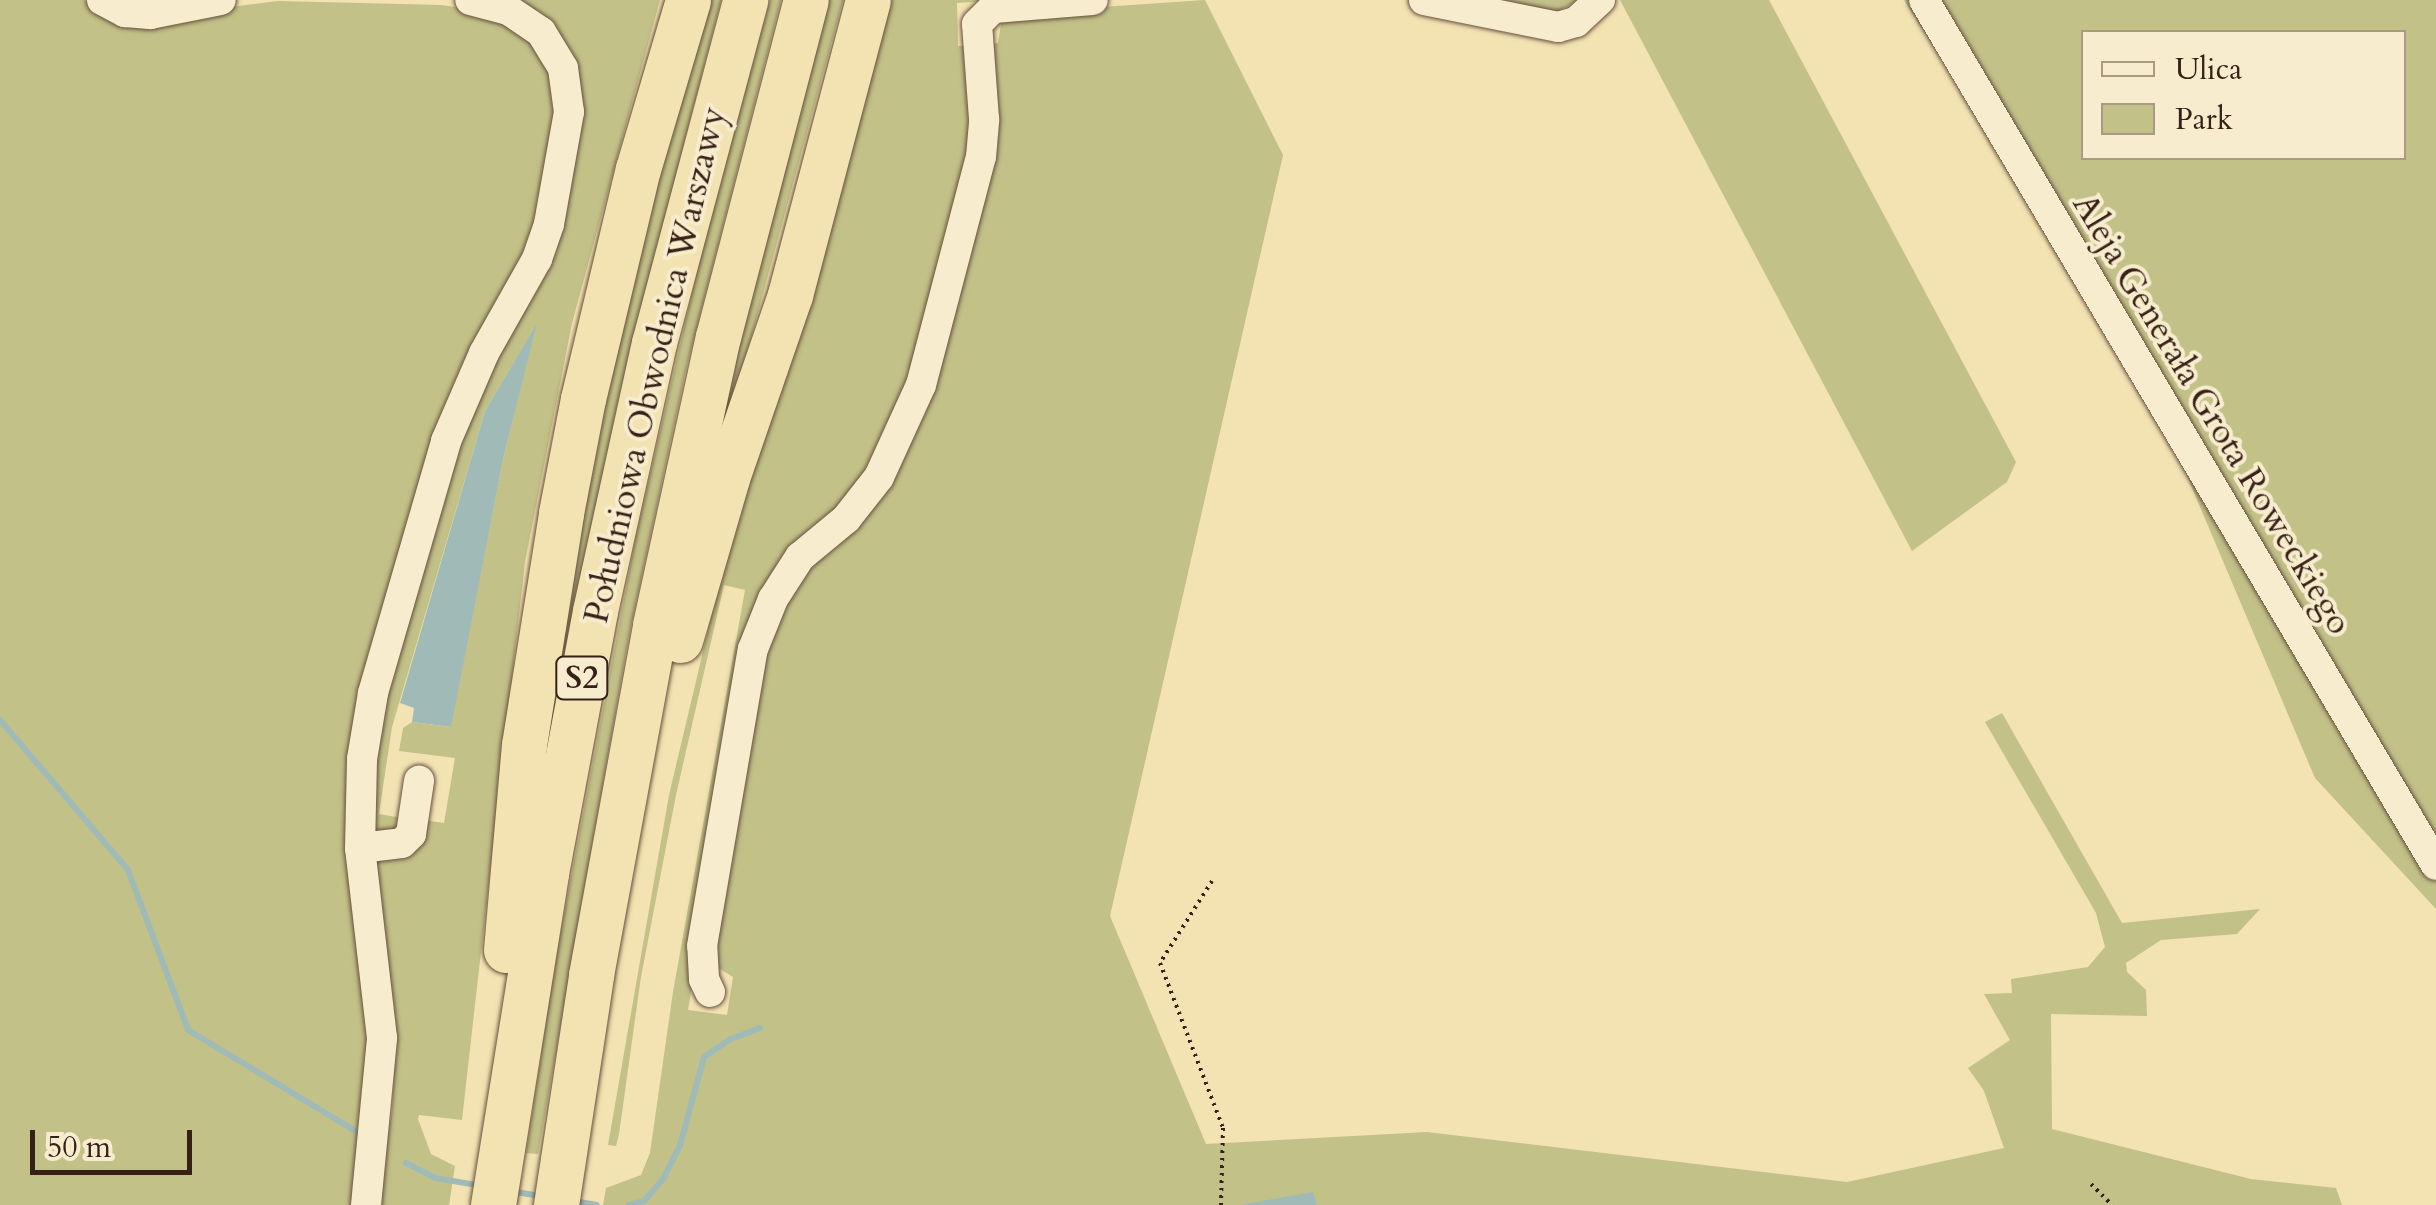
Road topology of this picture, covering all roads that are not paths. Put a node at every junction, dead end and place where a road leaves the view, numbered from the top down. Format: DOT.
graph roads {
  1 [pos="102,0"];
  2 [pos="221,0"];
  3 [pos="470,0"];
  4 [pos="688,0"];
  5 [pos="745,0"];
  6 [pos="806,0"];
  7 [pos="868,0"];
  8 [pos="1092,0"];
  9 [pos="1424,0"];
  10 [pos="1600,0"];
  11 [pos="1924,0"];
  12 [pos="420,781"];
  13 [pos="360,848"];
  14 [pos="2436,866"];
  15 [pos="591,975"];
  16 [pos="710,992"];
  17 [pos="506,1126"];
  18 [pos="496,1189"];
  19 [pos="558,1193"];
  20 [pos="366,1205"];
  1 -- 2 [label="street"];
  3 -- 13 [label="street"];
  4 -- 17 [label="highway"];
  5 -- 17 [label="highway, Południowa Obwodnica Warszawy / S2"];
  6 -- 15 [label="highway, Południowa Obwodnica Warszawy / S2"];
  7 -- 15 [label="highway"];
  8 -- 16 [label="street"];
  9 -- 10 [label="street"];
  11 -- 14 [label="street, Aleja Generała Grota Roweckiego"];
  12 -- 13 [label="street"];
  13 -- 20 [label="street"];
  15 -- 19 [label="highway, Południowa Obwodnica Warszawy / S2"];
  17 -- 18 [label="highway, Południowa Obwodnica Warszawy / S2"];
}
